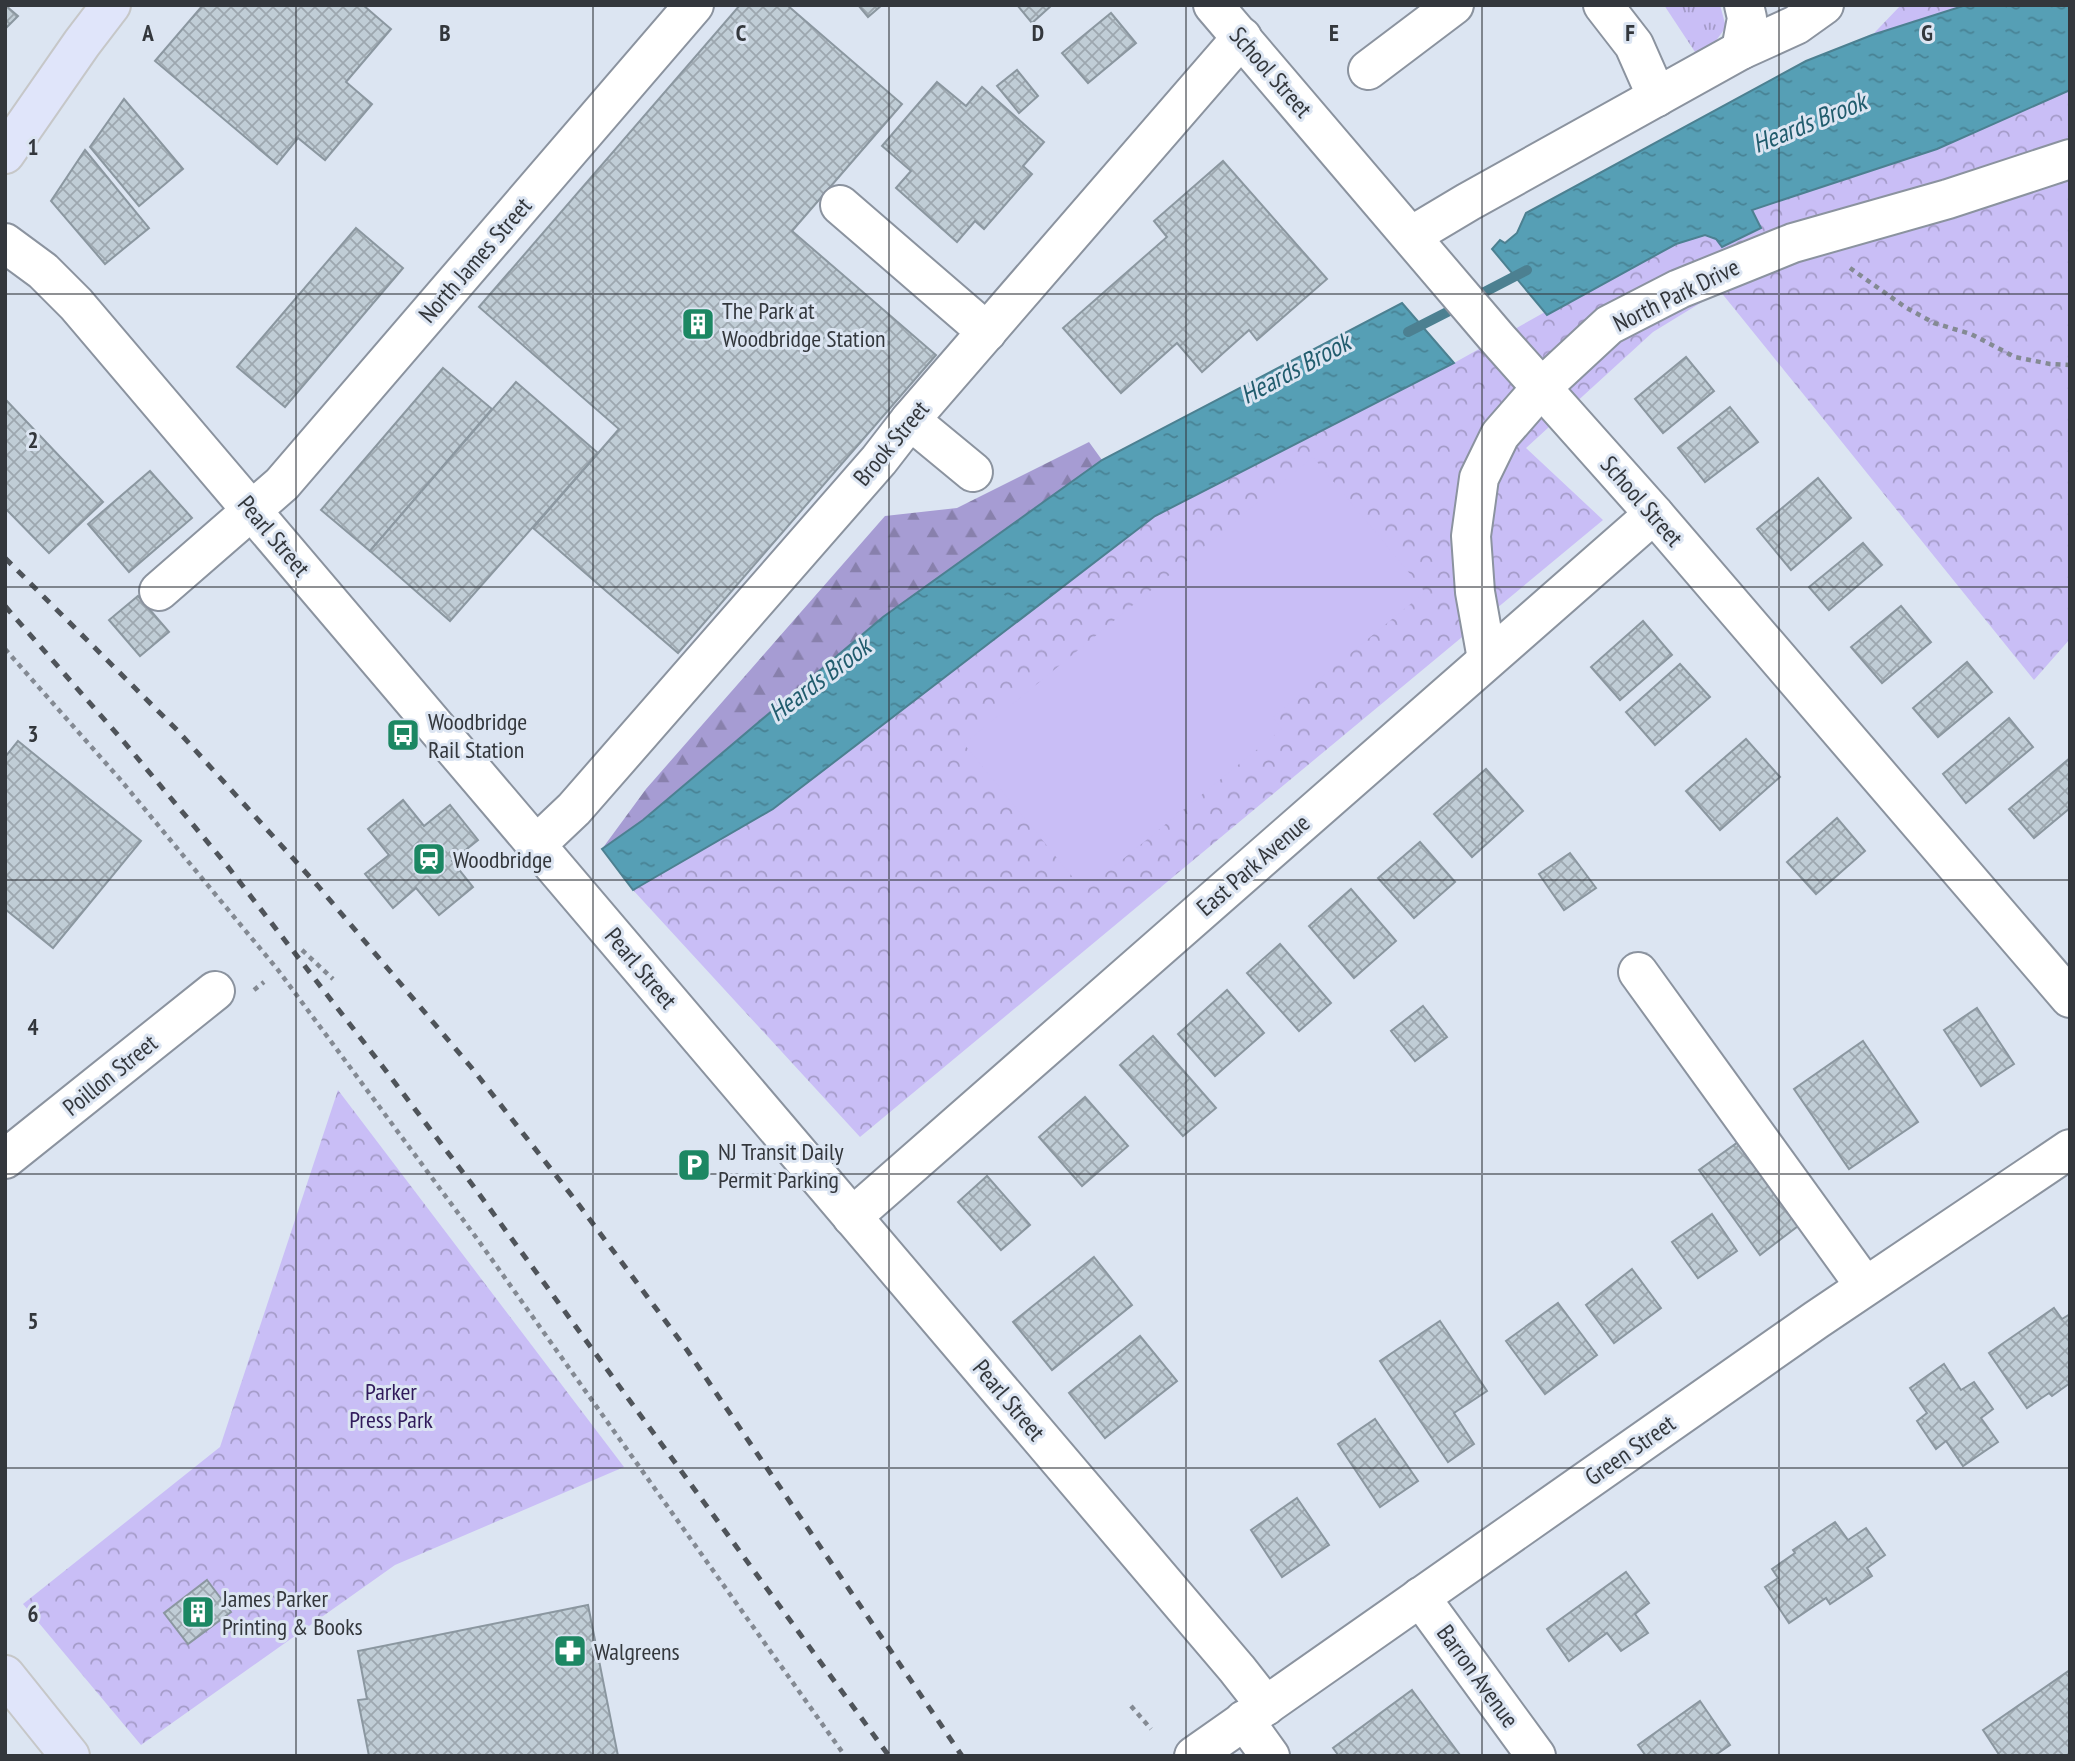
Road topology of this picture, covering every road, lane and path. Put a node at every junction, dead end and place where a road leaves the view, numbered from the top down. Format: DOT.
graph roads {
  1 [pos="111,5"];
  2 [pos="694,5"];
  3 [pos="1213,5"];
  4 [pos="1454,5"];
  5 [pos="1603,5"];
  6 [pos="1744,5"];
  7 [pos="1824,5"];
  8 [pos="1242,37"];
  9 [pos="1741,50"];
  10 [pos="1368,70"];
  11 [pos="1657,97"];
  12 [pos="5,154"];
  13 [pos="2070,159"];
  14 [pos="840,205"];
  15 [pos="1822,234"];
  16 [pos="1411,236"];
  17 [pos="5,243"];
  18 [pos="987,332"];
  19 [pos="2070,365"];
  20 [pos="1541,388"];
  21 [pos="910,420"];
  22 [pos="973,472"];
  23 [pos="253,511"];
  24 [pos="1654,514"];
  25 [pos="159,591"];
  26 [pos="5,649"];
  27 [pos="1487,659"];
  28 [pos="536,845"];
  29 [pos="302,950"];
  30 [pos="1638,972"];
  31 [pos="333,979"];
  32 [pos="215,991"];
  33 [pos="2070,998"];
  34 [pos="2070,1149"];
  35 [pos="5,1159"];
  36 [pos="852,1217"];
  37 [pos="1865,1286"];
  38 [pos="1420,1597"];
  39 [pos="5,1675"];
  40 [pos="1131,1706"];
  41 [pos="1255,1713"];
  42 [pos="1151,1729"];
  43 [pos="71,1756"];
  44 [pos="845,1756"];
  45 [pos="1194,1756"];
  46 [pos="1270,1756"];
  47 [pos="1536,1756"];
  1 -- 12 [label="main road"];
  2 -- 23 [label="street, North James Street"];
  3 -- 8 [label="street, School Street"];
  4 -- 10 [label="street"];
  5 -- 11 [label="street"];
  6 -- 9 [label="street"];
  7 -- 9 [label="street"];
  8 -- 16 [label="street, School Street"];
  8 -- 18 [label="street, Brook Street"];
  9 -- 11 [label="street"];
  11 -- 16 [label="street"];
  13 -- 15 [label="street, North Park Drive"];
  14 -- 18 [label="street"];
  15 -- 19 [label="path"];
  15 -- 20 [label="street, North Park Drive"];
  16 -- 20 [label="street, School Street"];
  17 -- 23 [label="street, Pearl Street"];
  18 -- 21 [label="street, Brook Street"];
  20 -- 24 [label="street, School Street"];
  20 -- 27 [label="street, North Park Drive"];
  21 -- 22 [label="street"];
  21 -- 28 [label="street, Brook Street"];
  23 -- 25 [label="street, North James Street"];
  23 -- 28 [label="street, Pearl Street"];
  24 -- 27 [label="street, East Park Avenue"];
  24 -- 33 [label="street, School Street"];
  26 -- 44 [label="path"];
  27 -- 36 [label="street, East Park Avenue"];
  28 -- 36 [label="street, Pearl Street"];
  29 -- 31 [label="path"];
  30 -- 37 [label="street"];
  32 -- 35 [label="street, Poillon Street"];
  34 -- 37 [label="street, Green Street"];
  36 -- 41 [label="street, Pearl Street"];
  37 -- 38 [label="street, Green Street"];
  38 -- 41 [label="street, Green Street"];
  38 -- 47 [label="street, Barron Avenue"];
  39 -- 43 [label="main road"];
  40 -- 42 [label="path"];
  41 -- 45 [label="street, Green Street"];
  41 -- 46 [label="street, Pearl Street"];
}
